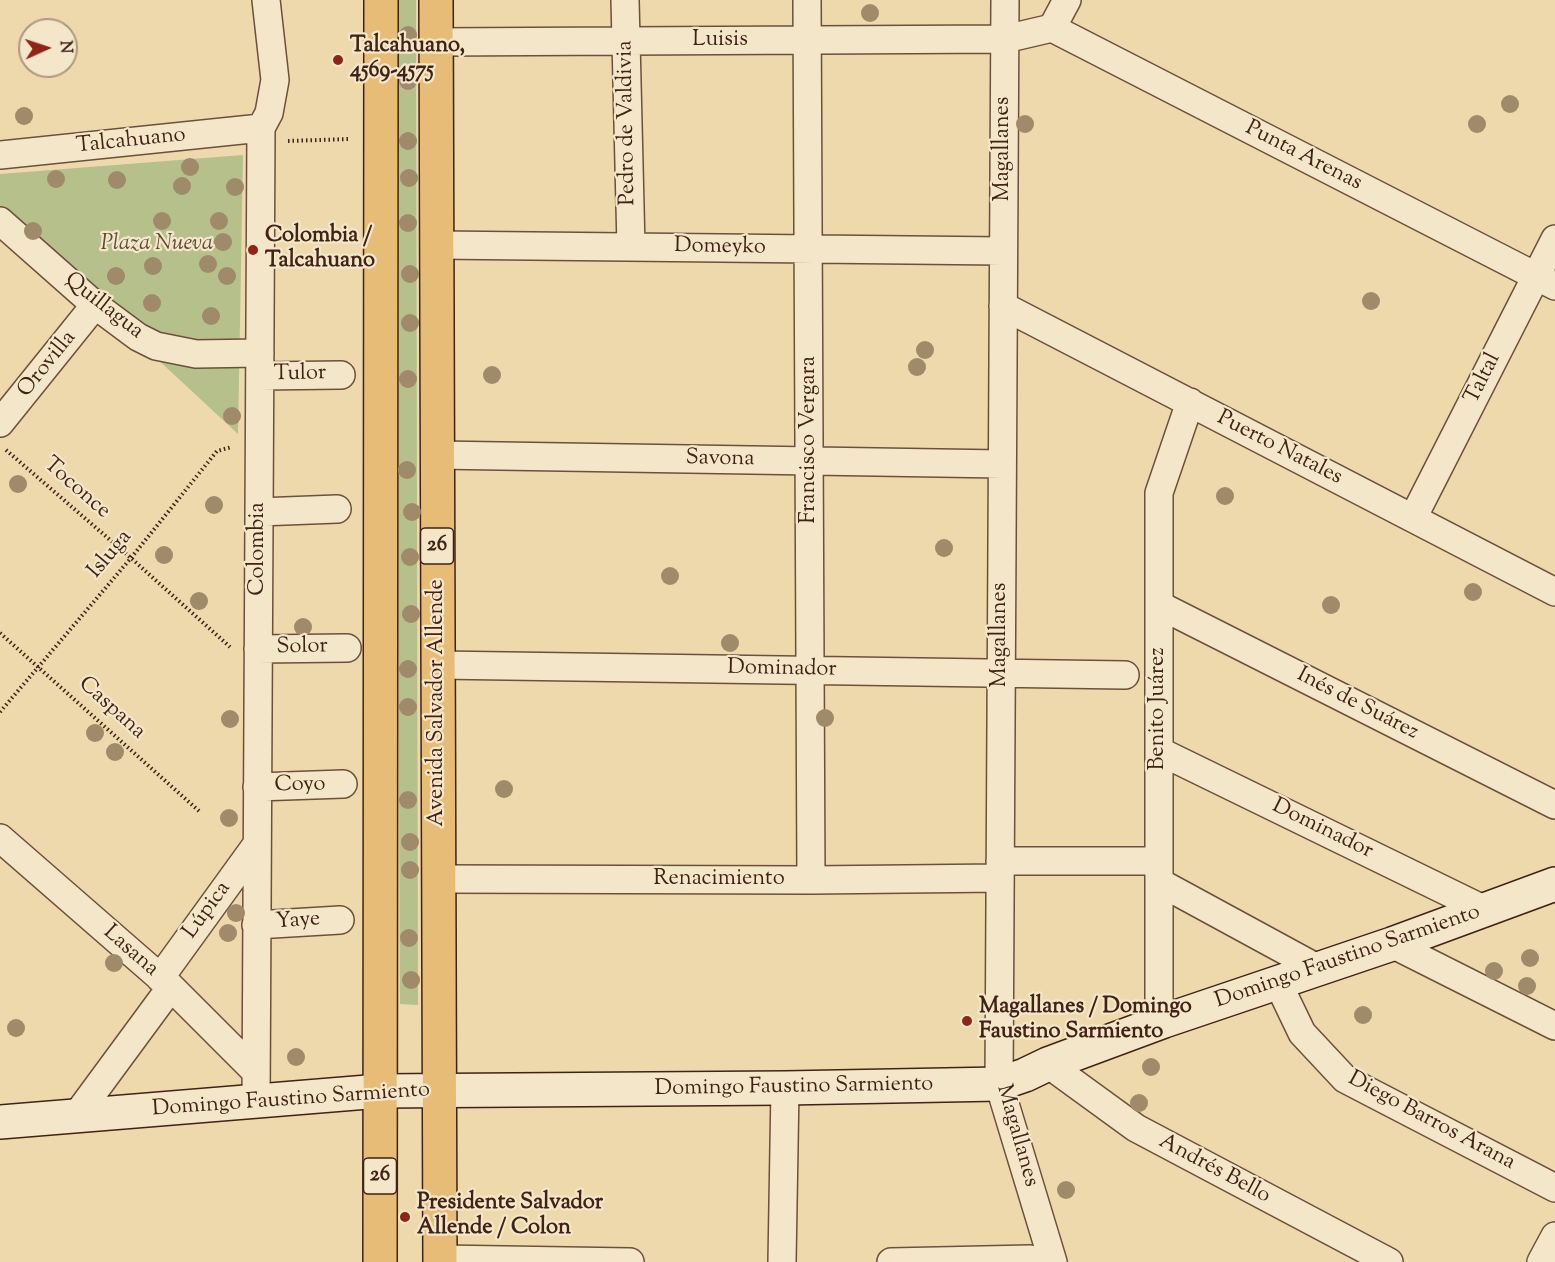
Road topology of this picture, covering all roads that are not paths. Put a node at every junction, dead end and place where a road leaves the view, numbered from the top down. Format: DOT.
graph roads {
  1 [pos="266,0"];
  2 [pos="381,0"];
  3 [pos="436,0"];
  4 [pos="625,0"];
  5 [pos="807,0"];
  6 [pos="1005,0"];
  7 [pos="1066,0"];
  8 [pos="1052,28"];
  9 [pos="1005,39"];
  10 [pos="626,41"];
  11 [pos="807,41"];
  12 [pos="436,42"];
  13 [pos="261,135"];
  14 [pos="0,155"];
  15 [pos="0,220"];
  16 [pos="1555,239"];
  17 [pos="436,245"];
  18 [pos="631,247"];
  19 [pos="809,249"];
  20 [pos="1003,251"];
  21 [pos="1546,281"];
  22 [pos="95,306"];
  23 [pos="1003,306"];
  24 [pos="260,364"];
  25 [pos="341,375"];
  26 [pos="1190,402"];
  27 [pos="0,423"];
  28 [pos="437,455"];
  29 [pos="810,461"];
  30 [pos="1002,464"];
  31 [pos="338,510"];
  32 [pos="259,512"];
  33 [pos="1413,518"];
  34 [pos="1555,592"];
  35 [pos="1159,604"];
  36 [pos="347,648"];
  37 [pos="248,651"];
  38 [pos="438,666"];
  39 [pos="810,670"];
  40 [pos="1001,673"];
  41 [pos="1125,675"];
  42 [pos="1159,751"];
  43 [pos="342,784"];
  44 [pos="257,787"];
  45 [pos="1555,805"];
  46 [pos="0,838"];
  47 [pos="257,844"];
  48 [pos="1000,869"];
  49 [pos="1159,871"];
  50 [pos="439,879"];
  51 [pos="811,880"];
  52 [pos="1555,884"];
  53 [pos="1485,909"];
  54 [pos="340,920"];
  55 [pos="256,925"];
  56 [pos="1392,944"];
  57 [pos="1318,969"];
  58 [pos="165,983"];
  59 [pos="1278,984"];
  60 [pos="1164,1021"];
  61 [pos="1555,1026"];
  62 [pos="1048,1064"];
  63 [pos="999,1084"];
  64 [pos="256,1086"];
  65 [pos="785,1088"];
  66 [pos="380,1090"];
  67 [pos="440,1092"];
  68 [pos="76,1116"];
  69 [pos="0,1122"];
  70 [pos="1555,1188"];
  71 [pos="1555,1236"];
  72 [pos="440,1261"];
  73 [pos="380,1262"];
  74 [pos="630,1262"];
  75 [pos="782,1262"];
  76 [pos="891,1262"];
  77 [pos="1035,1262"];
  78 [pos="1053,1262"];
  79 [pos="1389,1262"];
  80 [pos="1541,1262"];
  1 -- 13 [label="street, Colombia"];
  2 -- 66 [label="highway, 26"];
  3 -- 12 [label="highway, Avenida Salvador Allende / 26"];
  4 -- 10 [label="street, Pedro de Valdivia"];
  5 -- 11 [label="street, Francisco Vergara"];
  6 -- 9 [label="street, Magallanes"];
  7 -- 8 [label="street"];
  8 -- 9 [label="street, Luisis"];
  8 -- 21 [label="street, Punta Arenas"];
  9 -- 11 [label="street, Luisis"];
  9 -- 20 [label="street, Magallanes"];
  10 -- 11 [label="street, Luisis"];
  10 -- 12 [label="street, Luisis"];
  10 -- 18 [label="street, Pedro de Valdivia"];
  11 -- 19 [label="street, Francisco Vergara"];
  12 -- 17 [label="highway, Avenida Salvador Allende / 26"];
  13 -- 14 [label="street, Talcahuano"];
  13 -- 24 [label="street, Colombia"];
  15 -- 22 [label="street, Quillagua"];
  16 -- 21 [label="street, Taltal"];
  17 -- 18 [label="street, Domeyko"];
  17 -- 28 [label="highway, Avenida Salvador Allende / 26"];
  18 -- 19 [label="street, Domeyko"];
  19 -- 20 [label="street, Domeyko"];
  19 -- 29 [label="street, Francisco Vergara"];
  20 -- 23 [label="street, Magallanes"];
  21 -- 33 [label="street, Taltal"];
  22 -- 24 [label="street, Quillagua"];
  22 -- 27 [label="street, Orovilla"];
  23 -- 26 [label="street, Puerto Natales"];
  23 -- 30 [label="street, Magallanes"];
  24 -- 25 [label="street, Tulor"];
  24 -- 32 [label="street, Colombia"];
  26 -- 33 [label="street, Puerto Natales"];
  26 -- 35 [label="street, Benito Juárez"];
  28 -- 29 [label="street, Savona"];
  28 -- 38 [label="highway, Avenida Salvador Allende / 26"];
  29 -- 30 [label="street, Savona"];
  29 -- 39 [label="street, Francisco Vergara"];
  30 -- 40 [label="street, Magallanes"];
  31 -- 32 [label="street"];
  32 -- 37 [label="street, Colombia"];
  33 -- 34 [label="street, Puerto Natales"];
  35 -- 42 [label="street, Benito Juárez"];
  35 -- 45 [label="street, Inés de Suárez"];
  36 -- 37 [label="street, Solor"];
  37 -- 44 [label="street, Colombia"];
  38 -- 39 [label="street, Dominador"];
  38 -- 50 [label="highway, Avenida Salvador Allende / 26"];
  39 -- 40 [label="street, Dominador"];
  39 -- 51 [label="street, Francisco Vergara"];
  40 -- 41 [label="street, Dominador"];
  40 -- 48 [label="street, Magallanes"];
  42 -- 49 [label="street, Benito Juárez"];
  42 -- 53 [label="street, Dominador"];
  43 -- 44 [label="street, Coyo"];
  44 -- 47 [label="street, Colombia"];
  46 -- 58 [label="street, Lasana"];
  47 -- 55 [label="street, Colombia"];
  47 -- 58 [label="street, Lúpica"];
  48 -- 49 [label="street, Renacimiento"];
  48 -- 51 [label="street, Renacimiento"];
  48 -- 63 [label="street, Magallanes"];
  49 -- 57 [label="street, Renacimiento"];
  49 -- 60 [label="street, Benito Juárez"];
  50 -- 51 [label="street, Renacimiento"];
  50 -- 67 [label="highway, Avenida Salvador Allende / 26"];
  52 -- 53 [label="main road, Domingo Faustino Sarmiento"];
  53 -- 56 [label="main road, Domingo Faustino Sarmiento"];
  54 -- 55 [label="street, Yaye"];
  55 -- 64 [label="street, Colombia"];
  56 -- 57 [label="main road, Domingo Faustino Sarmiento"];
  56 -- 61 [label="street"];
  57 -- 59 [label="main road, Domingo Faustino Sarmiento"];
  58 -- 64 [label="street, Lasana"];
  58 -- 68 [label="street, Lúpica"];
  59 -- 60 [label="main road, Domingo Faustino Sarmiento"];
  59 -- 70 [label="street, Diego Barros Arana"];
  60 -- 62 [label="main road, Domingo Faustino Sarmiento"];
  62 -- 63 [label="main road, Domingo Faustino Sarmiento"];
  62 -- 79 [label="street, Andrés Bello"];
  63 -- 65 [label="main road, Domingo Faustino Sarmiento"];
  63 -- 78 [label="street, Magallanes"];
  64 -- 66 [label="main road, Domingo Faustino Sarmiento"];
  64 -- 68 [label="main road, Domingo Faustino Sarmiento"];
  65 -- 67 [label="main road, Domingo Faustino Sarmiento"];
  65 -- 75 [label="street"];
  66 -- 67 [label="main road, Domingo Faustino Sarmiento"];
  66 -- 73 [label="highway, 26"];
  67 -- 72 [label="highway, Avenida Salvador Allende / 26"];
  68 -- 69 [label="main road, Domingo Faustino Sarmiento"];
  71 -- 80 [label="street"];
  72 -- 74 [label="street"];
  76 -- 77 [label="street"];
}
